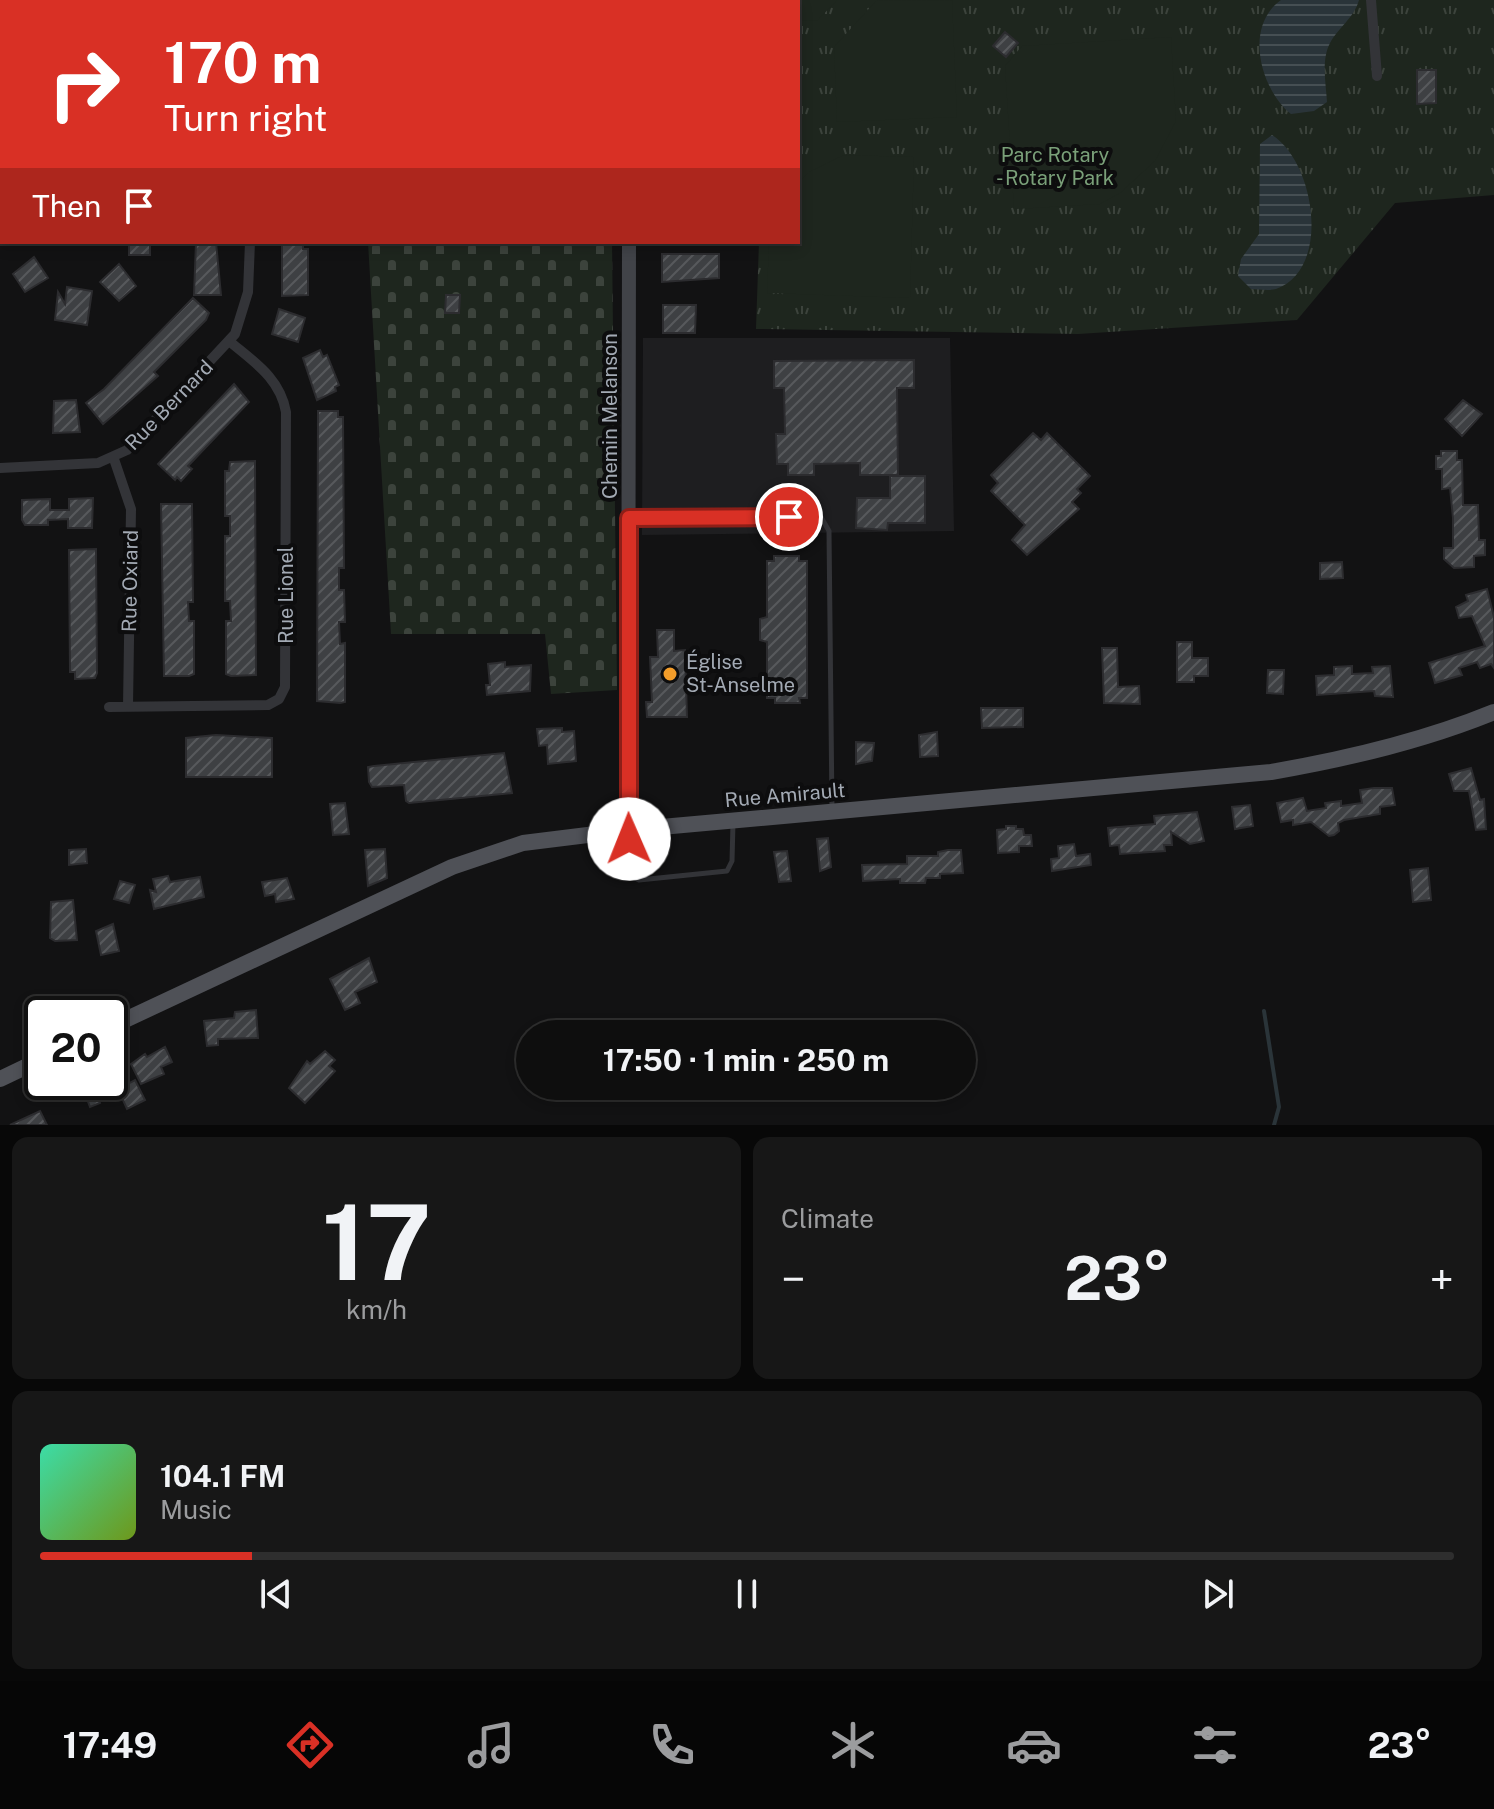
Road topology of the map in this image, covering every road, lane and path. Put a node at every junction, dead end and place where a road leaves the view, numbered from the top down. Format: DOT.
graph roads {
  1 [pos="1371,0"];
  2 [pos="1377,76"];
  3 [pos="250,244"];
  4 [pos="629,244"];
  5 [pos="229,341"];
  6 [pos="114,459"];
  7 [pos="0,468"];
  8 [pos="629,518"];
  9 [pos="128,706"];
  10 [pos="109,707"];
  11 [pos="1494,712"];
  12 [pos="832,811"];
  13 [pos="733,820"];
  14 [pos="628,830"];
  15 [pos="128,1019"];
  16 [pos="24,1068"];
  17 [pos="0,1079"];
  1 -- 2 [label="street"];
  3 -- 5 [label="street, Rue Bernard"];
  4 -- 8 [label="street, Chemin Melanson"];
  5 -- 6 [label="street, Rue Bernard"];
  5 -- 9 [label="street, Rue Lionel"];
  6 -- 7 [label="street, Rue Bernard"];
  6 -- 9 [label="street, Rue Oxiard"];
  8 -- 12 [label="lane"];
  8 -- 14 [label="street, Chemin Melanson"];
  9 -- 10 [label="street, Rue Lionel"];
  11 -- 12 [label="main road, Rue Amirault"];
  12 -- 13 [label="main road, Rue Amirault"];
  13 -- 14 [label="main road, Rue Amirault"];
  13 -- 14 [label="lane"];
  14 -- 15 [label="main road, Rue Amirault"];
  16 -- 17 [label="main road"];
}
